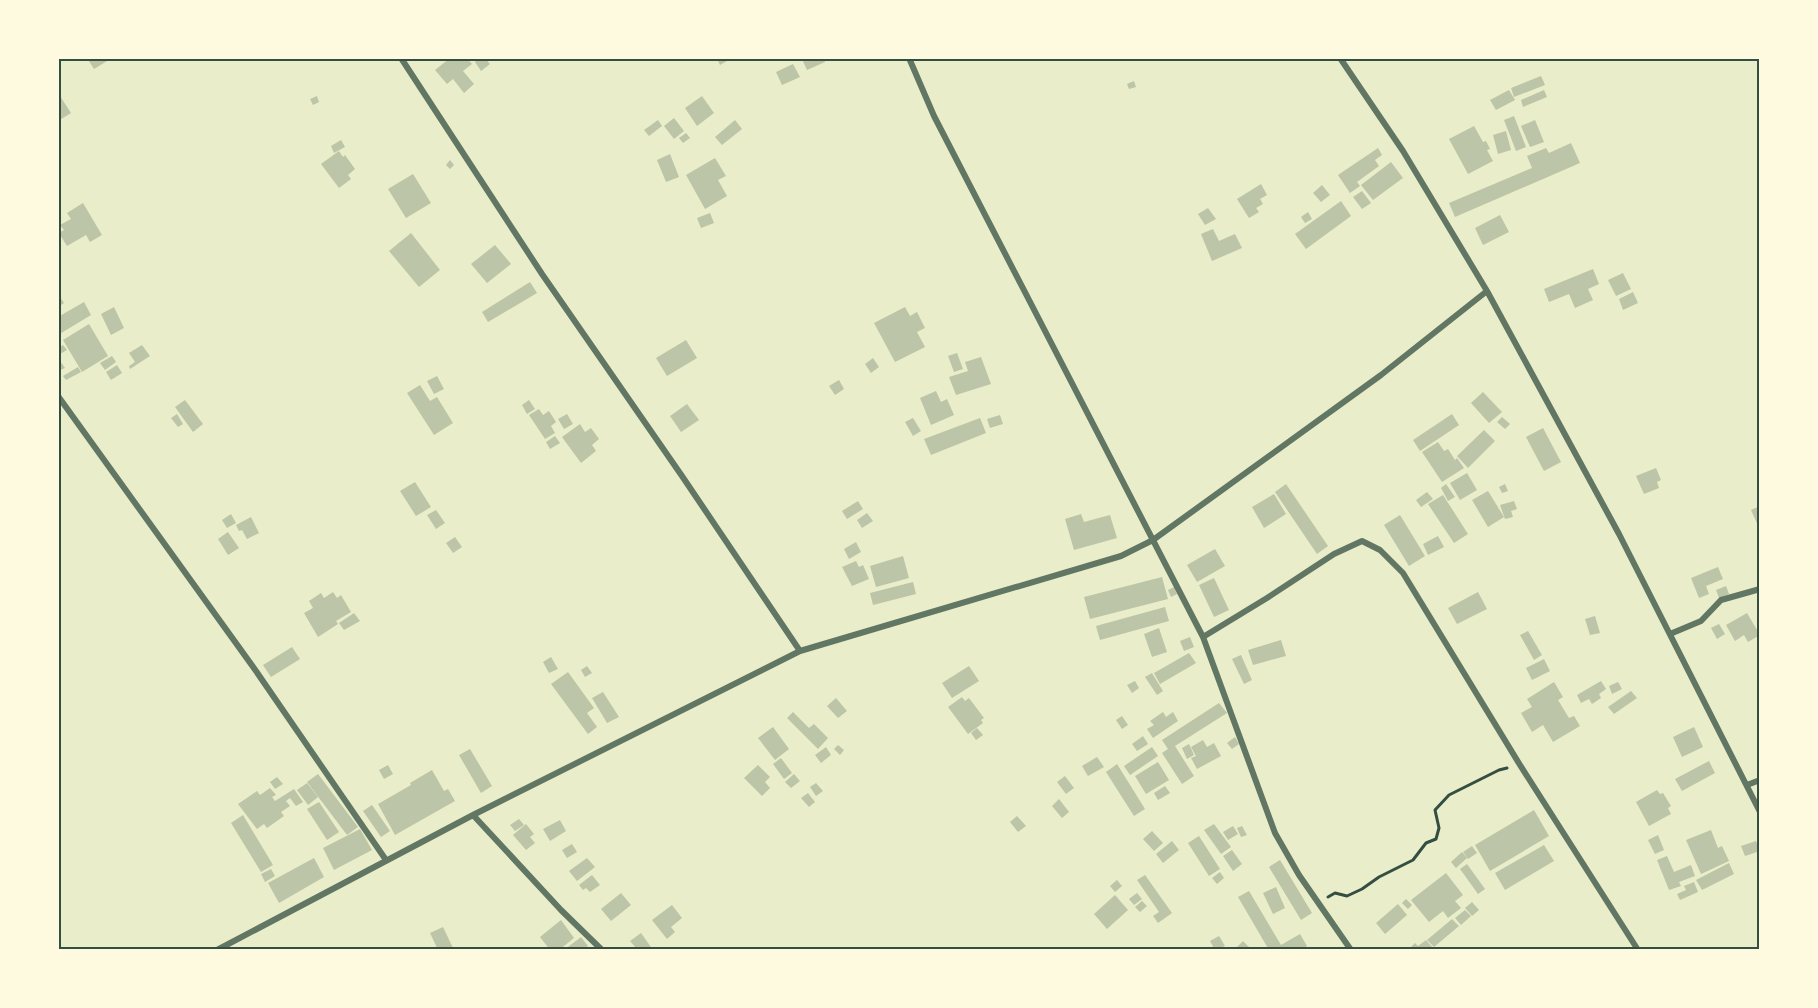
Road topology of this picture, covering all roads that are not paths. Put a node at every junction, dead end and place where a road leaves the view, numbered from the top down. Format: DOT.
graph roads {
  1 [pos="401,58"];
  2 [pos="909,58"];
  3 [pos="1340,58"];
  4 [pos="1487,291"];
  5 [pos="58,396"];
  6 [pos="1153,540"];
  7 [pos="1760,589"];
  8 [pos="1670,634"];
  9 [pos="1203,637"];
  10 [pos="800,651"];
  11 [pos="1760,780"];
  12 [pos="1747,786"];
  13 [pos="1760,812"];
  14 [pos="473,815"];
  15 [pos="386,860"];
  16 [pos="217,950"];
  17 [pos="602,950"];
  18 [pos="1351,950"];
  19 [pos="1638,950"];
  1 -- 10 [label="street"];
  2 -- 6 [label="street"];
  3 -- 4 [label="street"];
  4 -- 6 [label="street"];
  4 -- 8 [label="street"];
  5 -- 15 [label="street"];
  6 -- 9 [label="street"];
  6 -- 10 [label="street"];
  7 -- 8 [label="street"];
  8 -- 12 [label="street"];
  9 -- 18 [label="street"];
  9 -- 19 [label="street"];
  10 -- 14 [label="street"];
  11 -- 12 [label="street"];
  12 -- 13 [label="street"];
  14 -- 15 [label="street"];
  14 -- 17 [label="street"];
  15 -- 16 [label="street"];
}
